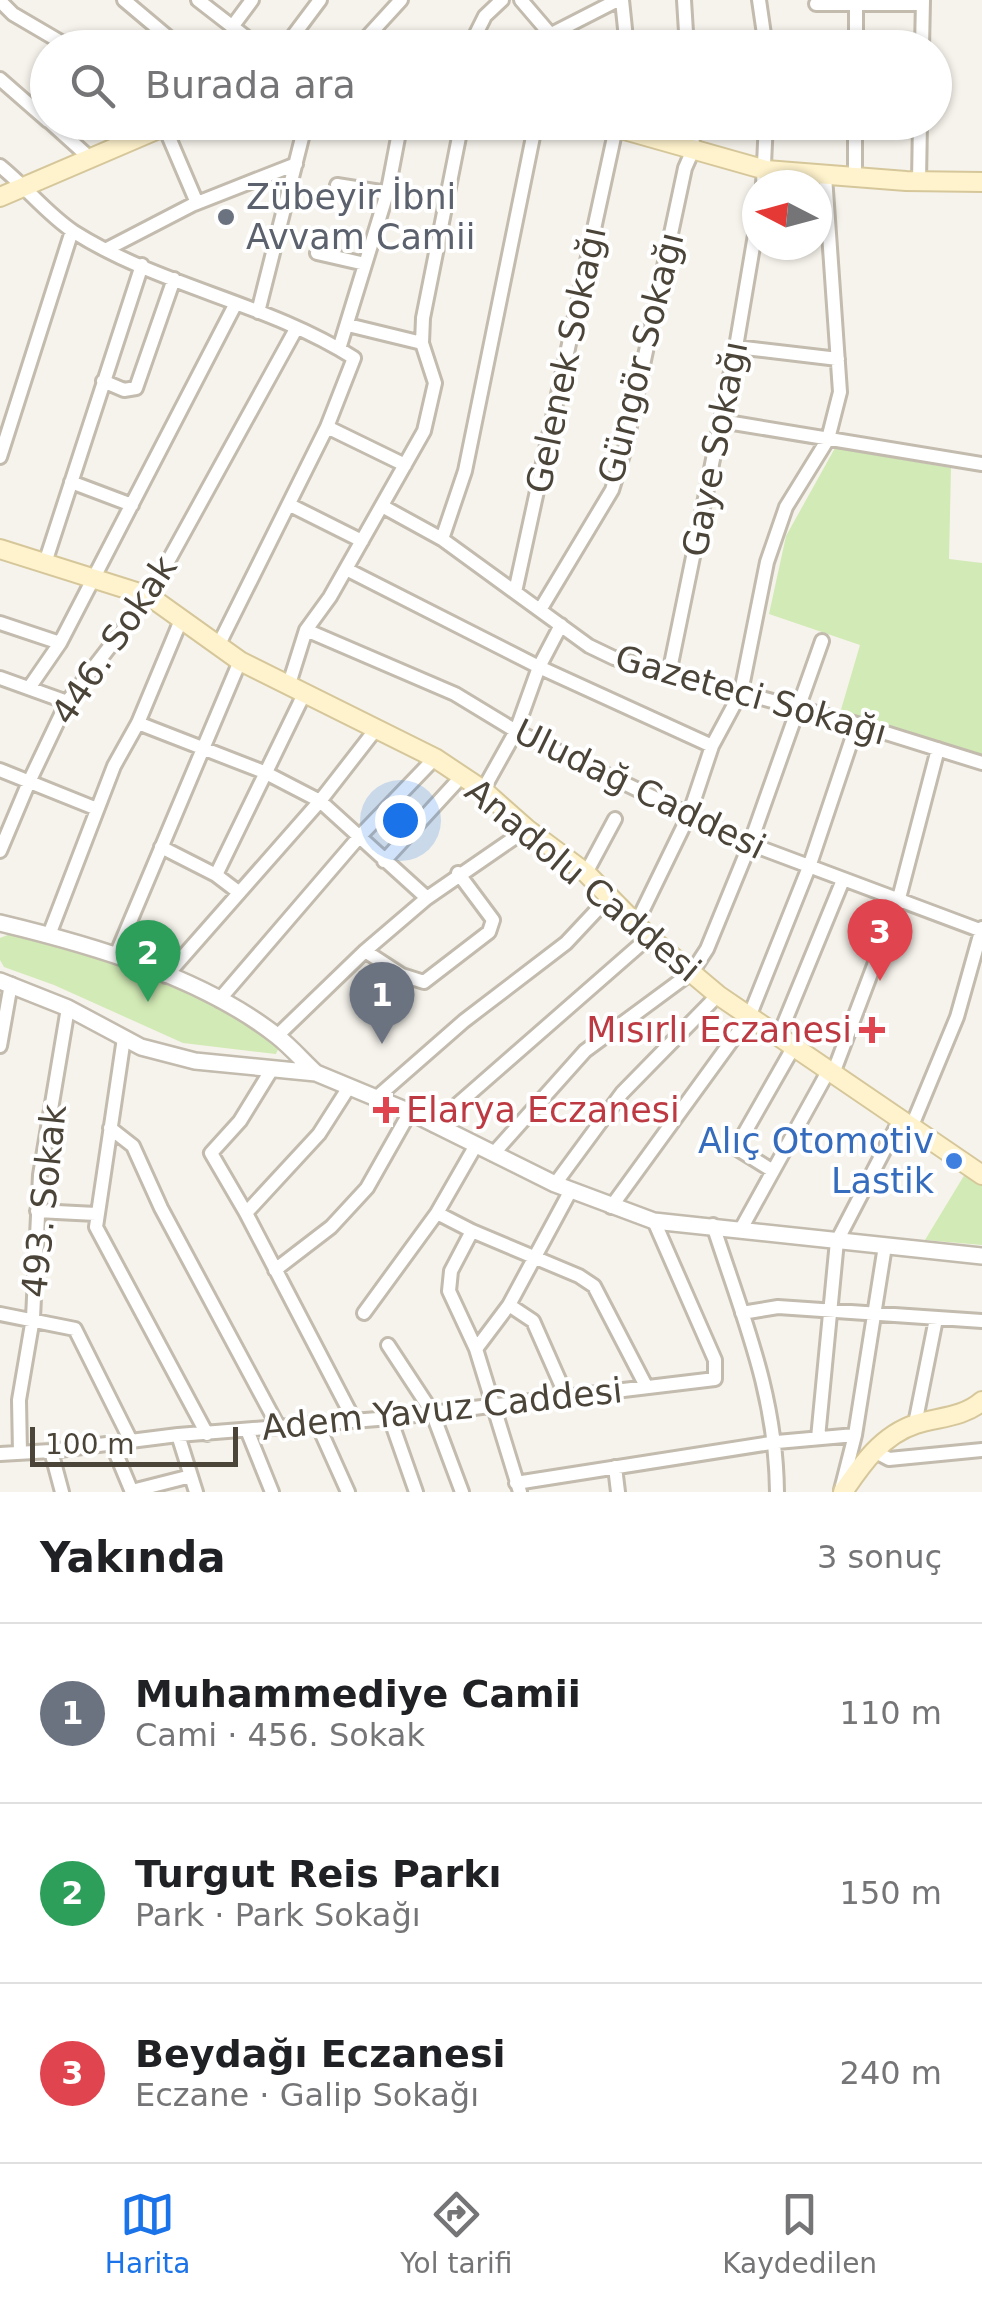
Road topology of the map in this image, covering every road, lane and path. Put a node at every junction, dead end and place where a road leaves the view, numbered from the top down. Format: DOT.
graph roads {
  1 [pos="124,0"];
  2 [pos="198,0"];
  3 [pos="252,0"];
  4 [pos="320,0"];
  5 [pos="401,0"];
  6 [pos="502,0"];
  7 [pos="521,0"];
  8 [pos="620,0"];
  9 [pos="684,0"];
  10 [pos="759,0"];
  11 [pos="0,1"];
  12 [pos="856,2"];
  13 [pos="923,2"];
  14 [pos="816,4"];
  15 [pos="232,27"];
  16 [pos="41,30"];
  17 [pos="160,30"];
  18 [pos="236,30"];
  19 [pos="298,30"];
  20 [pos="374,30"];
  21 [pos="477,30"];
  22 [pos="547,30"];
  23 [pos="561,30"];
  24 [pos="624,30"];
  25 [pos="686,30"];
  26 [pos="763,30"];
  27 [pos="856,30"];
  28 [pos="922,30"];
  29 [pos="0,79"];
  30 [pos="30,105"];
  31 [pos="70,140"];
  32 [pos="134,140"];
  33 [pos="175,140"];
  34 [pos="302,140"];
  35 [pos="397,140"];
  36 [pos="458,140"];
  37 [pos="532,140"];
  38 [pos="625,140"];
  39 [pos="664,140"];
  40 [pos="693,140"];
  41 [pos="766,140"];
  42 [pos="856,140"];
  43 [pos="920,140"];
  44 [pos="694,150"];
  45 [pos="91,158"];
  46 [pos="296,164"];
  47 [pos="0,166"];
  48 [pos="745,170"];
  49 [pos="765,170"];
  50 [pos="832,176"];
  51 [pos="855,178"];
  52 [pos="919,182"];
  53 [pos="982,182"];
  54 [pos="337,186"];
  55 [pos="26,188"];
  56 [pos="387,193"];
  57 [pos="0,196"];
  58 [pos="197,204"];
  59 [pos="72,231"];
  60 [pos="107,248"];
  61 [pos="317,254"];
  62 [pos="751,260"];
  63 [pos="832,260"];
  64 [pos="365,264"];
  65 [pos="142,265"];
  66 [pos="174,279"];
  67 [pos="234,304"];
  68 [pos="258,312"];
  69 [pos="348,325"];
  70 [pos="296,329"];
  71 [pos="422,342"];
  72 [pos="736,347"];
  73 [pos="339,349"];
  74 [pos="838,358"];
  75 [pos="103,382"];
  76 [pos="722,421"];
  77 [pos="327,427"];
  78 [pos="828,439"];
  79 [pos="1,450"];
  80 [pos="982,464"];
  81 [pos="405,465"];
  82 [pos="71,482"];
  83 [pos="132,505"];
  84 [pos="290,505"];
  85 [pos="382,506"];
  86 [pos="442,539"];
  87 [pos="362,541"];
  88 [pos="0,549"];
  89 [pos="45,563"];
  90 [pos="346,569"];
  91 [pos="93,578"];
  92 [pos="516,592"];
  93 [pos="150,596"];
  94 [pos="540,610"];
  95 [pos="181,620"];
  96 [pos="0,622"];
  97 [pos="561,625"];
  98 [pos="306,630"];
  99 [pos="822,641"];
  100 [pos="60,643"];
  101 [pos="219,644"];
  102 [pos="240,660"];
  103 [pos="538,667"];
  104 [pos="669,674"];
  105 [pos="0,678"];
  106 [pos="30,688"];
  107 [pos="297,688"];
  108 [pos="740,692"];
  109 [pos="67,702"];
  110 [pos="799,709"];
  111 [pos="138,723"];
  112 [pos="857,724"];
  113 [pos="376,729"];
  114 [pos="516,731"];
  115 [pos="712,746"];
  116 [pos="202,748"];
  117 [pos="938,749"];
  118 [pos="435,758"];
  119 [pos="982,763"];
  120 [pos="0,770"];
  121 [pos="264,772"];
  122 [pos="462,776"];
  123 [pos="28,782"];
  124 [pos="482,790"];
  125 [pos="320,801"];
  126 [pos="97,809"];
  127 [pos="690,815"];
  128 [pos="615,819"];
  129 [pos="527,829"];
  130 [pos="359,837"];
  131 [pos="750,844"];
  132 [pos="161,846"];
  133 [pos="0,852"];
  134 [pos="384,861"];
  135 [pos="809,868"];
  136 [pos="586,873"];
  137 [pos="458,874"];
  138 [pos="216,875"];
  139 [pos="843,880"];
  140 [pos="237,892"];
  141 [pos="610,896"];
  142 [pos="427,898"];
  143 [pos="899,901"];
  144 [pos="0,923"];
  145 [pos="643,930"];
  146 [pos="982,930"];
  147 [pos="49,934"];
  148 [pos="366,951"];
  149 [pos="116,955"];
  150 [pos="692,972"];
  151 [pos="166,976"];
  152 [pos="6,982"];
  153 [pos="718,995"];
  154 [pos="219,1000"];
  155 [pos="68,1008"];
  156 [pos="749,1018"];
  157 [pos="277,1036"];
  158 [pos="124,1038"];
  159 [pos="786,1043"];
  160 [pos="0,1046"];
  161 [pos="272,1069"];
  162 [pos="832,1070"];
  163 [pos="316,1073"];
  164 [pos="349,1087"];
  165 [pos="376,1098"];
  166 [pos="410,1112"];
  167 [pos="906,1123"];
  168 [pos="434,1125"];
  169 [pos="110,1128"];
  170 [pos="476,1145"];
  171 [pos="494,1154"];
  172 [pos="773,1171"];
  173 [pos="982,1175"];
  174 [pos="563,1187"];
  175 [pos="612,1207"];
  176 [pos="37,1210"];
  177 [pos="246,1213"];
  178 [pos="437,1213"];
  179 [pos="96,1214"];
  180 [pos="654,1221"];
  181 [pos="713,1226"];
  182 [pos="741,1230"];
  183 [pos="472,1231"];
  184 [pos="837,1241"];
  185 [pos="885,1246"];
  186 [pos="982,1256"];
  187 [pos="534,1258"];
  188 [pos="275,1270"];
  189 [pos="509,1305"];
  190 [pos="828,1310"];
  191 [pos="742,1312"];
  192 [pos="0,1314"];
  193 [pos="364,1314"];
  194 [pos="876,1314"];
  195 [pos="33,1318"];
  196 [pos="936,1319"];
  197 [pos="982,1320"];
  198 [pos="388,1345"];
  199 [pos="476,1350"];
  200 [pos="646,1386"];
  201 [pos="567,1398"];
  202 [pos="982,1401"];
  203 [pos="492,1404"];
  204 [pos="432,1412"];
  205 [pos="390,1418"];
  206 [pos="354,1420"];
  207 [pos="317,1423"];
  208 [pos="915,1424"];
  209 [pos="278,1426"];
  210 [pos="247,1430"];
  211 [pos="206,1434"];
  212 [pos="178,1435"];
  213 [pos="855,1435"];
  214 [pos="818,1438"];
  215 [pos="131,1441"];
  216 [pos="776,1442"];
  217 [pos="112,1444"];
  218 [pos="982,1450"];
  219 [pos="874,1451"];
  220 [pos="52,1452"];
  221 [pos="20,1453"];
  222 [pos="0,1454"];
  223 [pos="615,1467"];
  224 [pos="190,1476"];
  225 [pos="518,1488"];
  226 [pos="62,1492"];
  227 [pos="132,1492"];
  228 [pos="196,1492"];
  229 [pos="272,1492"];
  230 [pos="348,1492"];
  231 [pos="416,1492"];
  232 [pos="462,1492"];
  233 [pos="618,1492"];
  234 [pos="777,1492"];
  235 [pos="842,1492"];
  1 -- 17 [label="street"];
  2 -- 15 [label="street"];
  3 -- 15 [label="street"];
  4 -- 19 [label="street"];
  5 -- 20 [label="street"];
  6 -- 21 [label="street"];
  7 -- 22 [label="street"];
  8 -- 23 [label="street"];
  8 -- 24 [label="street"];
  9 -- 25 [label="street"];
  10 -- 26 [label="street"];
  11 -- 16 [label="street"];
  12 -- 13 [label="street"];
  12 -- 14 [label="street"];
  12 -- 27 [label="street"];
  13 -- 28 [label="street"];
  15 -- 18 [label="street"];
  29 -- 30 [label="street"];
  31 -- 45 [label="street"];
  32 -- 45 [label="main road"];
  33 -- 58 [label="street"];
  34 -- 46 [label="street"];
  35 -- 56 [label="street"];
  36 -- 71 [label="street"];
  37 -- 86 [label="street"];
  38 -- 92 [label="street, Gelenek Sokağı"];
  39 -- 44 [label="main road"];
  40 -- 44 [label="street"];
  41 -- 49 [label="street"];
  42 -- 51 [label="street"];
  43 -- 52 [label="street"];
  44 -- 48 [label="main road"];
  44 -- 94 [label="street, Güngör Sokağı"];
  45 -- 55 [label="main road"];
  46 -- 58 [label="street"];
  46 -- 68 [label="street"];
  47 -- 55 [label="street"];
  50 -- 51 [label="main road"];
  51 -- 52 [label="main road"];
  52 -- 53 [label="main road"];
  54 -- 56 [label="street"];
  55 -- 57 [label="main road"];
  55 -- 59 [label="street"];
  56 -- 64 [label="street"];
  58 -- 60 [label="street"];
  59 -- 60 [label="street"];
  59 -- 79 [label="street"];
  60 -- 65 [label="street"];
  61 -- 64 [label="street"];
  62 -- 72 [label="street, Gaye Sokağı"];
  63 -- 74 [label="street"];
  64 -- 69 [label="street"];
  65 -- 66 [label="street"];
  65 -- 75 [label="street"];
  66 -- 67 [label="street"];
  66 -- 75 [label="street"];
  67 -- 68 [label="street"];
  67 -- 83 [label="street"];
  68 -- 70 [label="street"];
  69 -- 71 [label="street"];
  69 -- 73 [label="street"];
  70 -- 73 [label="street"];
  70 -- 93 [label="street, 446. Sokak"];
  71 -- 81 [label="street"];
  72 -- 74 [label="street"];
  72 -- 76 [label="street, Gaye Sokağı"];
  73 -- 77 [label="street"];
  74 -- 78 [label="street"];
  75 -- 82 [label="street"];
  76 -- 78 [label="street"];
  76 -- 104 [label="street, Gaye Sokağı"];
  77 -- 81 [label="street"];
  77 -- 84 [label="street"];
  78 -- 80 [label="street"];
  78 -- 108 [label="street"];
  81 -- 85 [label="street"];
  82 -- 83 [label="street"];
  82 -- 89 [label="street"];
  83 -- 91 [label="street"];
  84 -- 87 [label="street"];
  84 -- 101 [label="street"];
  85 -- 86 [label="street, Gazeteci Sokağı"];
  85 -- 87 [label="street"];
  86 -- 92 [label="street, Gazeteci Sokağı"];
  87 -- 90 [label="street"];
  88 -- 89 [label="main road, Anadolu Caddesi"];
  89 -- 91 [label="main road, Anadolu Caddesi"];
  90 -- 98 [label="street"];
  90 -- 103 [label="street"];
  91 -- 93 [label="main road, Anadolu Caddesi"];
  91 -- 100 [label="street"];
  92 -- 94 [label="street, Gazeteci Sokağı"];
  93 -- 95 [label="main road, Anadolu Caddesi"];
  93 -- 109 [label="street, 446. Sokak"];
  94 -- 97 [label="street, Gazeteci Sokağı"];
  95 -- 101 [label="main road, Anadolu Caddesi"];
  95 -- 111 [label="street"];
  96 -- 100 [label="street"];
  97 -- 103 [label="street"];
  97 -- 104 [label="street, Gazeteci Sokağı"];
  98 -- 107 [label="street"];
  98 -- 114 [label="street, Uludağ Caddesi"];
  99 -- 110 [label="street"];
  100 -- 106 [label="street"];
  101 -- 102 [label="main road, Anadolu Caddesi"];
  102 -- 107 [label="main road, Anadolu Caddesi"];
  102 -- 116 [label="street"];
  103 -- 114 [label="street"];
  103 -- 115 [label="street"];
  104 -- 108 [label="street, Gazeteci Sokağı"];
  105 -- 106 [label="street"];
  106 -- 109 [label="street"];
  107 -- 113 [label="main road, Anadolu Caddesi"];
  107 -- 121 [label="street"];
  108 -- 110 [label="street, Gazeteci Sokağı"];
  108 -- 115 [label="street"];
  109 -- 123 [label="street, 446. Sokak"];
  110 -- 112 [label="street, Gazeteci Sokağı"];
  110 -- 131 [label="street"];
  111 -- 116 [label="street"];
  111 -- 126 [label="street"];
  112 -- 117 [label="street, Gazeteci Sokağı"];
  112 -- 135 [label="street"];
  113 -- 118 [label="main road, Anadolu Caddesi"];
  113 -- 125 [label="street"];
  114 -- 124 [label="street"];
  114 -- 127 [label="street, Uludağ Caddesi"];
  115 -- 127 [label="street"];
  116 -- 121 [label="street"];
  116 -- 132 [label="street"];
  117 -- 119 [label="street, Gazeteci Sokağı"];
  117 -- 143 [label="street"];
  118 -- 122 [label="main road, Anadolu Caddesi"];
  118 -- 130 [label="street"];
  120 -- 123 [label="street"];
  121 -- 125 [label="street"];
  121 -- 138 [label="street"];
  122 -- 124 [label="main road, Anadolu Caddesi"];
  122 -- 134 [label="street"];
  123 -- 126 [label="street"];
  123 -- 133 [label="street, 446. Sokak"];
  124 -- 129 [label="main road, Anadolu Caddesi"];
  125 -- 130 [label="street"];
  125 -- 140 [label="street"];
  126 -- 147 [label="street"];
  127 -- 131 [label="street, Uludağ Caddesi"];
  127 -- 145 [label="street"];
  128 -- 136 [label="street"];
  129 -- 136 [label="main road, Anadolu Caddesi"];
  129 -- 137 [label="street"];
  130 -- 134 [label="street"];
  130 -- 154 [label="street"];
  131 -- 135 [label="street, Uludağ Caddesi"];
  131 -- 150 [label="street"];
  132 -- 138 [label="street"];
  132 -- 149 [label="street"];
  134 -- 142 [label="street"];
  135 -- 139 [label="street, Uludağ Caddesi"];
  135 -- 156 [label="street"];
  136 -- 141 [label="main road, Anadolu Caddesi"];
  137 -- 142 [label="street"];
  137 -- 148 [label="street"];
  138 -- 140 [label="street"];
  139 -- 143 [label="street, Uludağ Caddesi"];
  139 -- 159 [label="street"];
  140 -- 151 [label="street"];
  141 -- 145 [label="main road, Anadolu Caddesi"];
  141 -- 165 [label="street"];
  142 -- 148 [label="street"];
  143 -- 146 [label="street, Uludağ Caddesi"];
  143 -- 162 [label="street"];
  144 -- 147 [label="street"];
  145 -- 150 [label="main road, Anadolu Caddesi"];
  145 -- 168 [label="street"];
  146 -- 167 [label="street"];
  147 -- 149 [label="street"];
  148 -- 157 [label="street"];
  149 -- 151 [label="street"];
  150 -- 153 [label="main road, Anadolu Caddesi"];
  150 -- 171 [label="street"];
  151 -- 154 [label="street"];
  152 -- 155 [label="street"];
  152 -- 160 [label="street"];
  153 -- 156 [label="main road, Anadolu Caddesi"];
  153 -- 174 [label="street"];
  154 -- 157 [label="street"];
  155 -- 158 [label="street"];
  155 -- 176 [label="street, 493. Sokak"];
  156 -- 159 [label="main road, Anadolu Caddesi"];
  156 -- 175 [label="street"];
  157 -- 163 [label="street"];
  158 -- 161 [label="street"];
  158 -- 169 [label="street"];
  159 -- 162 [label="main road, Anadolu Caddesi"];
  159 -- 172 [label="street"];
  161 -- 163 [label="street"];
  161 -- 177 [label="street"];
  162 -- 167 [label="main road, Anadolu Caddesi"];
  162 -- 172 [label="street"];
  163 -- 164 [label="street"];
  164 -- 165 [label="street"];
  164 -- 177 [label="street"];
  165 -- 166 [label="street"];
  166 -- 168 [label="street"];
  166 -- 188 [label="street"];
  167 -- 173 [label="main road, Anadolu Caddesi"];
  167 -- 184 [label="street"];
  168 -- 170 [label="street"];
  169 -- 179 [label="street"];
  169 -- 209 [label="street"];
  170 -- 171 [label="street"];
  170 -- 178 [label="street"];
  171 -- 174 [label="street"];
  172 -- 182 [label="street"];
  174 -- 175 [label="street"];
  174 -- 187 [label="street"];
  175 -- 180 [label="street"];
  176 -- 179 [label="street"];
  176 -- 195 [label="street, 493. Sokak"];
  177 -- 188 [label="street"];
  178 -- 183 [label="street"];
  178 -- 193 [label="street"];
  179 -- 211 [label="street"];
  180 -- 181 [label="street"];
  180 -- 200 [label="street, Adem Yavuz Caddesi"];
  181 -- 182 [label="street"];
  181 -- 191 [label="street"];
  182 -- 184 [label="street"];
  183 -- 187 [label="street"];
  183 -- 199 [label="street"];
  184 -- 185 [label="street"];
  184 -- 190 [label="street"];
  185 -- 186 [label="street"];
  185 -- 194 [label="street"];
  187 -- 189 [label="street"];
  187 -- 200 [label="street"];
  188 -- 206 [label="street"];
  189 -- 199 [label="street"];
  189 -- 201 [label="street"];
  190 -- 191 [label="street"];
  190 -- 194 [label="street"];
  190 -- 214 [label="street"];
  191 -- 216 [label="street"];
  192 -- 195 [label="street"];
  194 -- 196 [label="street"];
  194 -- 213 [label="street"];
  195 -- 215 [label="street"];
  195 -- 221 [label="street, 493. Sokak"];
  196 -- 197 [label="street"];
  196 -- 208 [label="street"];
  198 -- 204 [label="street"];
  199 -- 203 [label="street"];
  200 -- 201 [label="street, Adem Yavuz Caddesi"];
  201 -- 203 [label="street, Adem Yavuz Caddesi"];
  202 -- 208 [label="main road"];
  203 -- 204 [label="street, Adem Yavuz Caddesi"];
  203 -- 225 [label="street"];
  204 -- 205 [label="street, Adem Yavuz Caddesi"];
  204 -- 232 [label="street"];
  205 -- 206 [label="street, Adem Yavuz Caddesi"];
  205 -- 231 [label="street"];
  206 -- 207 [label="street, Adem Yavuz Caddesi"];
  207 -- 209 [label="street, Adem Yavuz Caddesi"];
  207 -- 230 [label="street"];
  208 -- 219 [label="main road"];
  209 -- 210 [label="street, Adem Yavuz Caddesi"];
  210 -- 211 [label="street, Adem Yavuz Caddesi"];
  210 -- 229 [label="street"];
  211 -- 212 [label="street, Adem Yavuz Caddesi"];
  212 -- 215 [label="street, Adem Yavuz Caddesi"];
  212 -- 224 [label="street"];
  213 -- 214 [label="street"];
  213 -- 235 [label="street"];
  214 -- 216 [label="street"];
  215 -- 217 [label="street, Adem Yavuz Caddesi"];
  216 -- 223 [label="street"];
  216 -- 234 [label="street"];
  217 -- 220 [label="street, Adem Yavuz Caddesi"];
  217 -- 227 [label="street"];
  218 -- 219 [label="street"];
  219 -- 235 [label="main road"];
  220 -- 221 [label="street, Adem Yavuz Caddesi"];
  220 -- 226 [label="street"];
  221 -- 222 [label="street, Adem Yavuz Caddesi"];
  223 -- 225 [label="street"];
  223 -- 233 [label="street"];
  224 -- 227 [label="street"];
  224 -- 228 [label="street"];
}
